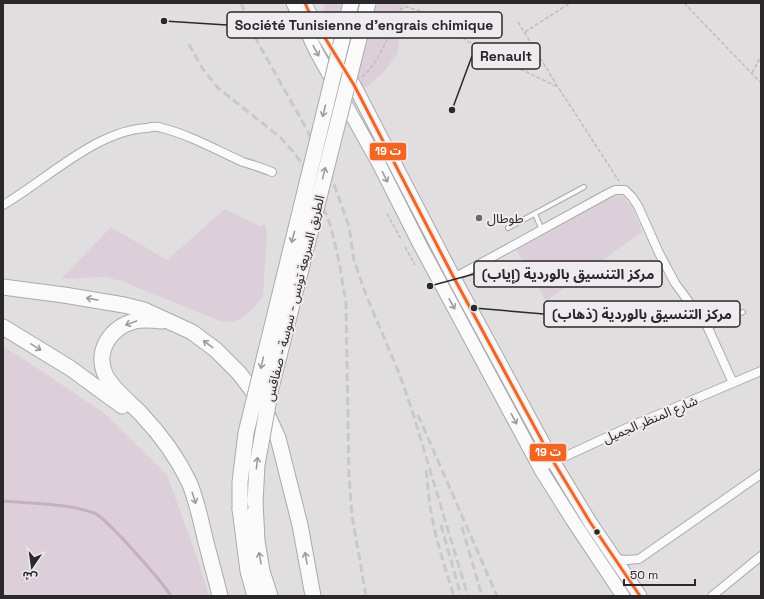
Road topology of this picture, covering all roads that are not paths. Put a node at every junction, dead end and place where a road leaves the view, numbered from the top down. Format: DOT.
graph roads {
  1 [pos="293,3"];
  2 [pos="305,3"];
  3 [pos="351,3"];
  4 [pos="368,3"];
  5 [pos="272,172"];
  6 [pos="584,187"];
  7 [pos="3,205"];
  8 [pos="535,214"];
  9 [pos="508,228"];
  10 [pos="542,230"];
  11 [pos="454,278"];
  12 [pos="3,287"];
  13 [pos="743,312"];
  14 [pos="169,322"];
  15 [pos="3,327"];
  16 [pos="708,328"];
  17 [pos="760,372"];
  18 [pos="761,381"];
  19 [pos="733,383"];
  20 [pos="166,444"];
  21 [pos="553,461"];
  22 [pos="540,468"];
  23 [pos="761,474"];
  24 [pos="761,556"];
  25 [pos="616,559"];
  26 [pos="220,596"];
  27 [pos="255,596"];
  28 [pos="270,596"];
  29 [pos="313,596"];
  30 [pos="623,596"];
  31 [pos="640,596"];
  32 [pos="712,596"];
  1 -- 22 [label="main road, one-way"];
  2 -- 11 [label="main road"];
  3 -- 27 [label="highway, الطريق السريعة تونس - سوسة - صفاقس, one-way, bridge"];
  28 -- 4 [label="highway, الطريق السريعة تونس - سوسة - صفاقس, one-way, bridge"];
  5 -- 7 [label="street"];
  6 -- 8 [label="lane"];
  8 -- 9 [label="lane"];
  8 -- 10 [label="lane"];
  10 -- 11 [label="street"];
  10 -- 16 [label="street"];
  11 -- 21 [label="main road"];
  14 -- 12 [label="highway, one-way"];
  13 -- 16 [label="lane"];
  14 -- 20 [label="highway, one-way"];
  29 -- 14 [label="highway, one-way"];
  15 -- 20 [label="highway, one-way"];
  16 -- 19 [label="street"];
  17 -- 18 [label="street"];
  17 -- 19 [label="street, شارع المنظر الجميل"];
  19 -- 21 [label="street, شارع المنظر الجميل"];
  20 -- 26 [label="highway, one-way"];
  21 -- 22 [label="street, شارع المنظر الجميل"];
  21 -- 25 [label="main road"];
  22 -- 30 [label="main road"];
  23 -- 25 [label="street"];
  24 -- 32 [label="street"];
  25 -- 31 [label="main road"];
}
